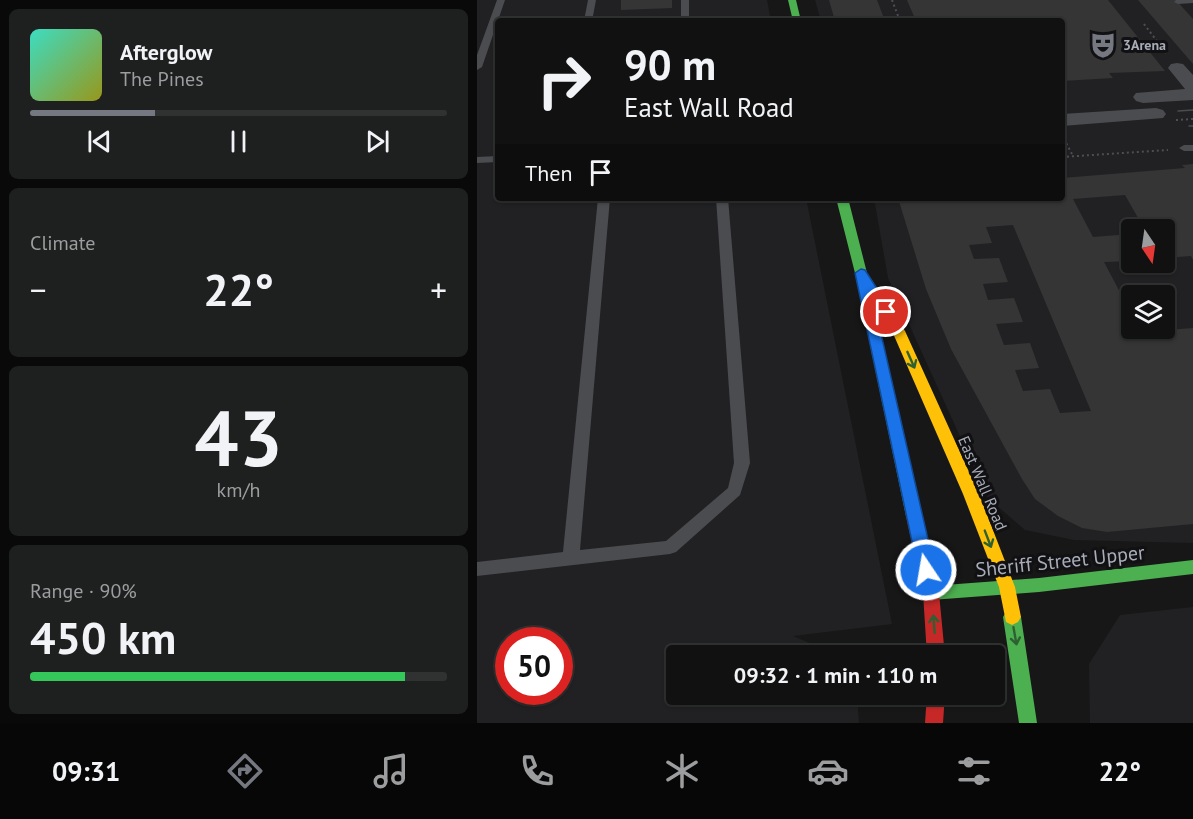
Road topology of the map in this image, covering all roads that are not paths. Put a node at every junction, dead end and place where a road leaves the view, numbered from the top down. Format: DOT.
graph roads {
  1 [pos="501,0"];
  2 [pos="592,0"];
  3 [pos="685,0"];
  4 [pos="1193,1"];
  5 [pos="793,2"];
  6 [pos="1178,2"];
  7 [pos="589,18"];
  8 [pos="685,18"];
  9 [pos="796,18"];
  10 [pos="477,67"];
  11 [pos="1177,68"];
  12 [pos="1193,87"];
  13 [pos="1193,94"];
  14 [pos="1143,97"];
  15 [pos="1156,114"];
  16 [pos="1065,120"];
  17 [pos="495,159"];
  18 [pos="477,160"];
  19 [pos="604,201"];
  20 [pos="722,201"];
  21 [pos="843,201"];
  22 [pos="861,273"];
  23 [pos="570,558"];
  24 [pos="1193,567"];
  25 [pos="477,569"];
  26 [pos="1007,588"];
  27 [pos="931,593"];
  28 [pos="935,645"];
  29 [pos="935,705"];
  30 [pos="934,723"];
  31 [pos="1028,723"];
  1 -- 10 [label="lane"];
  2 -- 7 [label="lane"];
  3 -- 8 [label="lane"];
  4 -- 6 [label="lane"];
  5 -- 9 [label="main road"];
  11 -- 12 [label="street"];
  13 -- 14 [label="street"];
  15 -- 16 [label="street"];
  17 -- 18 [label="lane"];
  19 -- 23 [label="lane"];
  20 -- 23 [label="lane"];
  21 -- 22 [label="main road, East Wall Road"];
  22 -- 26 [label="main road, East Wall Road, one-way"];
  22 -- 27 [label="main road, East Wall Road"];
  23 -- 25 [label="lane"];
  24 -- 26 [label="main road, Sheriff Street Upper"];
  26 -- 27 [label="main road, Sheriff Street Upper"];
  26 -- 31 [label="main road, East Wall Road, one-way"];
  28 -- 27 [label="main road, East Wall Road, one-way"];
  29 -- 30 [label="main road"];
}
